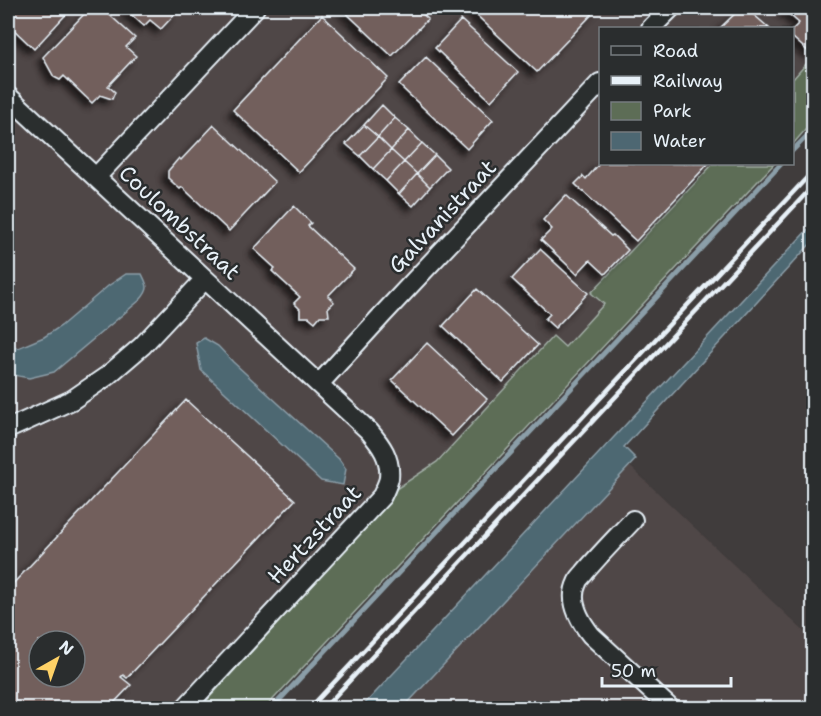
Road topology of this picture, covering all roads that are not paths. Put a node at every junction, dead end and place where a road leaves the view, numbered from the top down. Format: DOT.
graph roads {
  1 [pos="255,8"];
  2 [pos="671,8"];
  3 [pos="652,27"];
  4 [pos="599,84"];
  5 [pos="8,96"];
  6 [pos="96,177"];
  7 [pos="205,279"];
  8 [pos="319,384"];
  9 [pos="8,429"];
  10 [pos="633,520"];
  11 [pos="185,708"];
  12 [pos="670,708"];
  1 -- 6 [label="street"];
  2 -- 3 [label="street"];
  4 -- 8 [label="street, Galvanistraat"];
  5 -- 6 [label="street, Coulombstraat"];
  6 -- 7 [label="street, Coulombstraat"];
  7 -- 8 [label="street, Coulombstraat"];
  7 -- 9 [label="street"];
  8 -- 11 [label="street, Hertzstraat"];
  10 -- 12 [label="street"];
}
